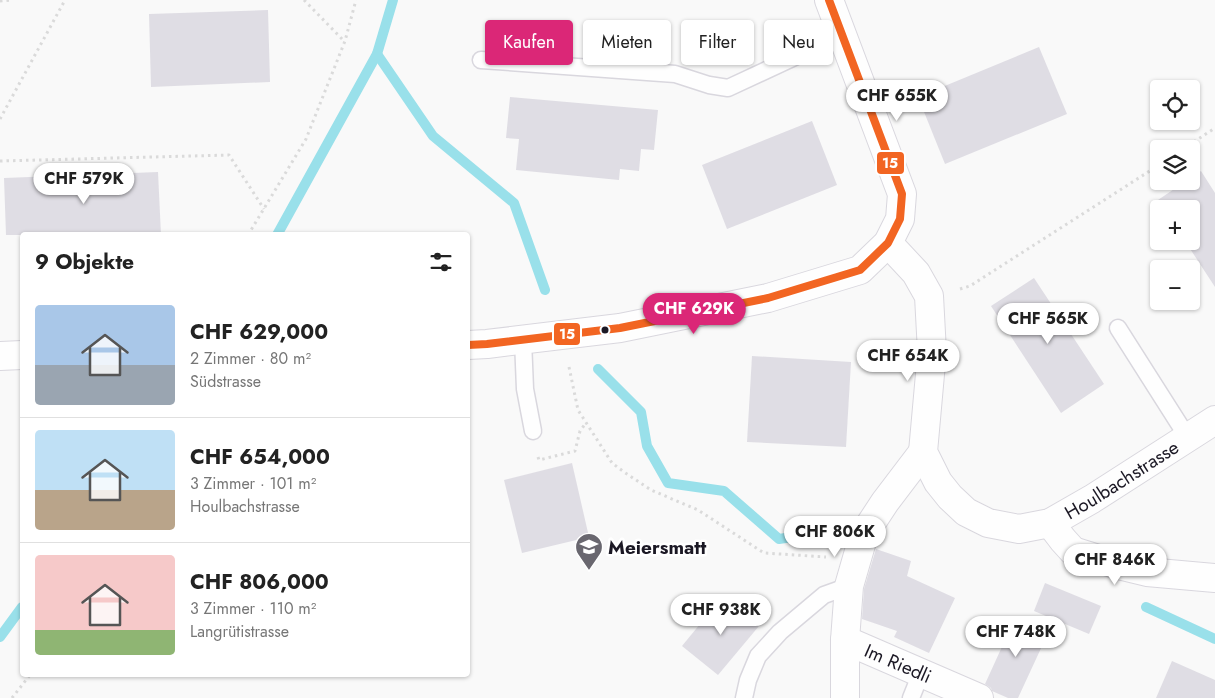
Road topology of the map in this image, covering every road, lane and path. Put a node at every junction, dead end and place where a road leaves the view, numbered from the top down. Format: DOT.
graph roads {
  1 [pos="12,0"];
  2 [pos="65,0"];
  3 [pos="304,0"];
  4 [pos="356,0"];
  5 [pos="829,0"];
  6 [pos="0,1"];
  7 [pos="842,35"];
  8 [pos="345,41"];
  9 [pos="481,60"];
  10 [pos="0,118"];
  11 [pos="1214,130"];
  12 [pos="1198,140"];
  13 [pos="0,161"];
  14 [pos="1150,171"];
  15 [pos="264,208"];
  16 [pos="250,232"];
  17 [pos="888,243"];
  18 [pos="955,290"];
  19 [pos="1118,328"];
  20 [pos="522,340"];
  21 [pos="470,345"];
  22 [pos="20,355"];
  23 [pos="0,356"];
  24 [pos="568,364"];
  25 [pos="1215,420"];
  26 [pos="586,423"];
  27 [pos="533,432"];
  28 [pos="1188,438"];
  29 [pos="923,452"];
  30 [pos="1050,523"];
  31 [pos="857,559"];
  32 [pos="1215,578"];
  33 [pos="849,586"];
  34 [pos="845,640"];
  35 [pos="921,673"];
  36 [pos="28,677"];
  37 [pos="12,698"];
  38 [pos="744,698"];
  39 [pos="845,698"];
  40 [pos="911,698"];
  41 [pos="979,698"];
  1 -- 6 [label="path"];
  2 -- 10 [label="path"];
  3 -- 8 [label="path"];
  4 -- 8 [label="path"];
  5 -- 7 [label="street"];
  7 -- 9 [label="lane"];
  7 -- 17 [label="street"];
  8 -- 15 [label="path"];
  11 -- 12 [label="path"];
  13 -- 15 [label="path"];
  14 -- 18 [label="path"];
  15 -- 16 [label="path"];
  17 -- 20 [label="street"];
  17 -- 29 [label="street"];
  19 -- 28 [label="lane"];
  20 -- 21 [label="street"];
  20 -- 27 [label="lane"];
  22 -- 23 [label="street"];
  24 -- 26 [label="path"];
  25 -- 28 [label="street, Houlbachstrasse"];
  26 -- 27 [label="path"];
  26 -- 31 [label="path"];
  28 -- 30 [label="street, Houlbachstrasse"];
  29 -- 30 [label="street, Houlbachstrasse"];
  29 -- 31 [label="street"];
  30 -- 32 [label="street"];
  31 -- 33 [label="street"];
  33 -- 34 [label="street"];
  33 -- 38 [label="lane"];
  34 -- 35 [label="street, Im Riedli"];
  34 -- 39 [label="street"];
  35 -- 40 [label="lane"];
  35 -- 41 [label="street, Im Riedli"];
  36 -- 37 [label="path"];
}
